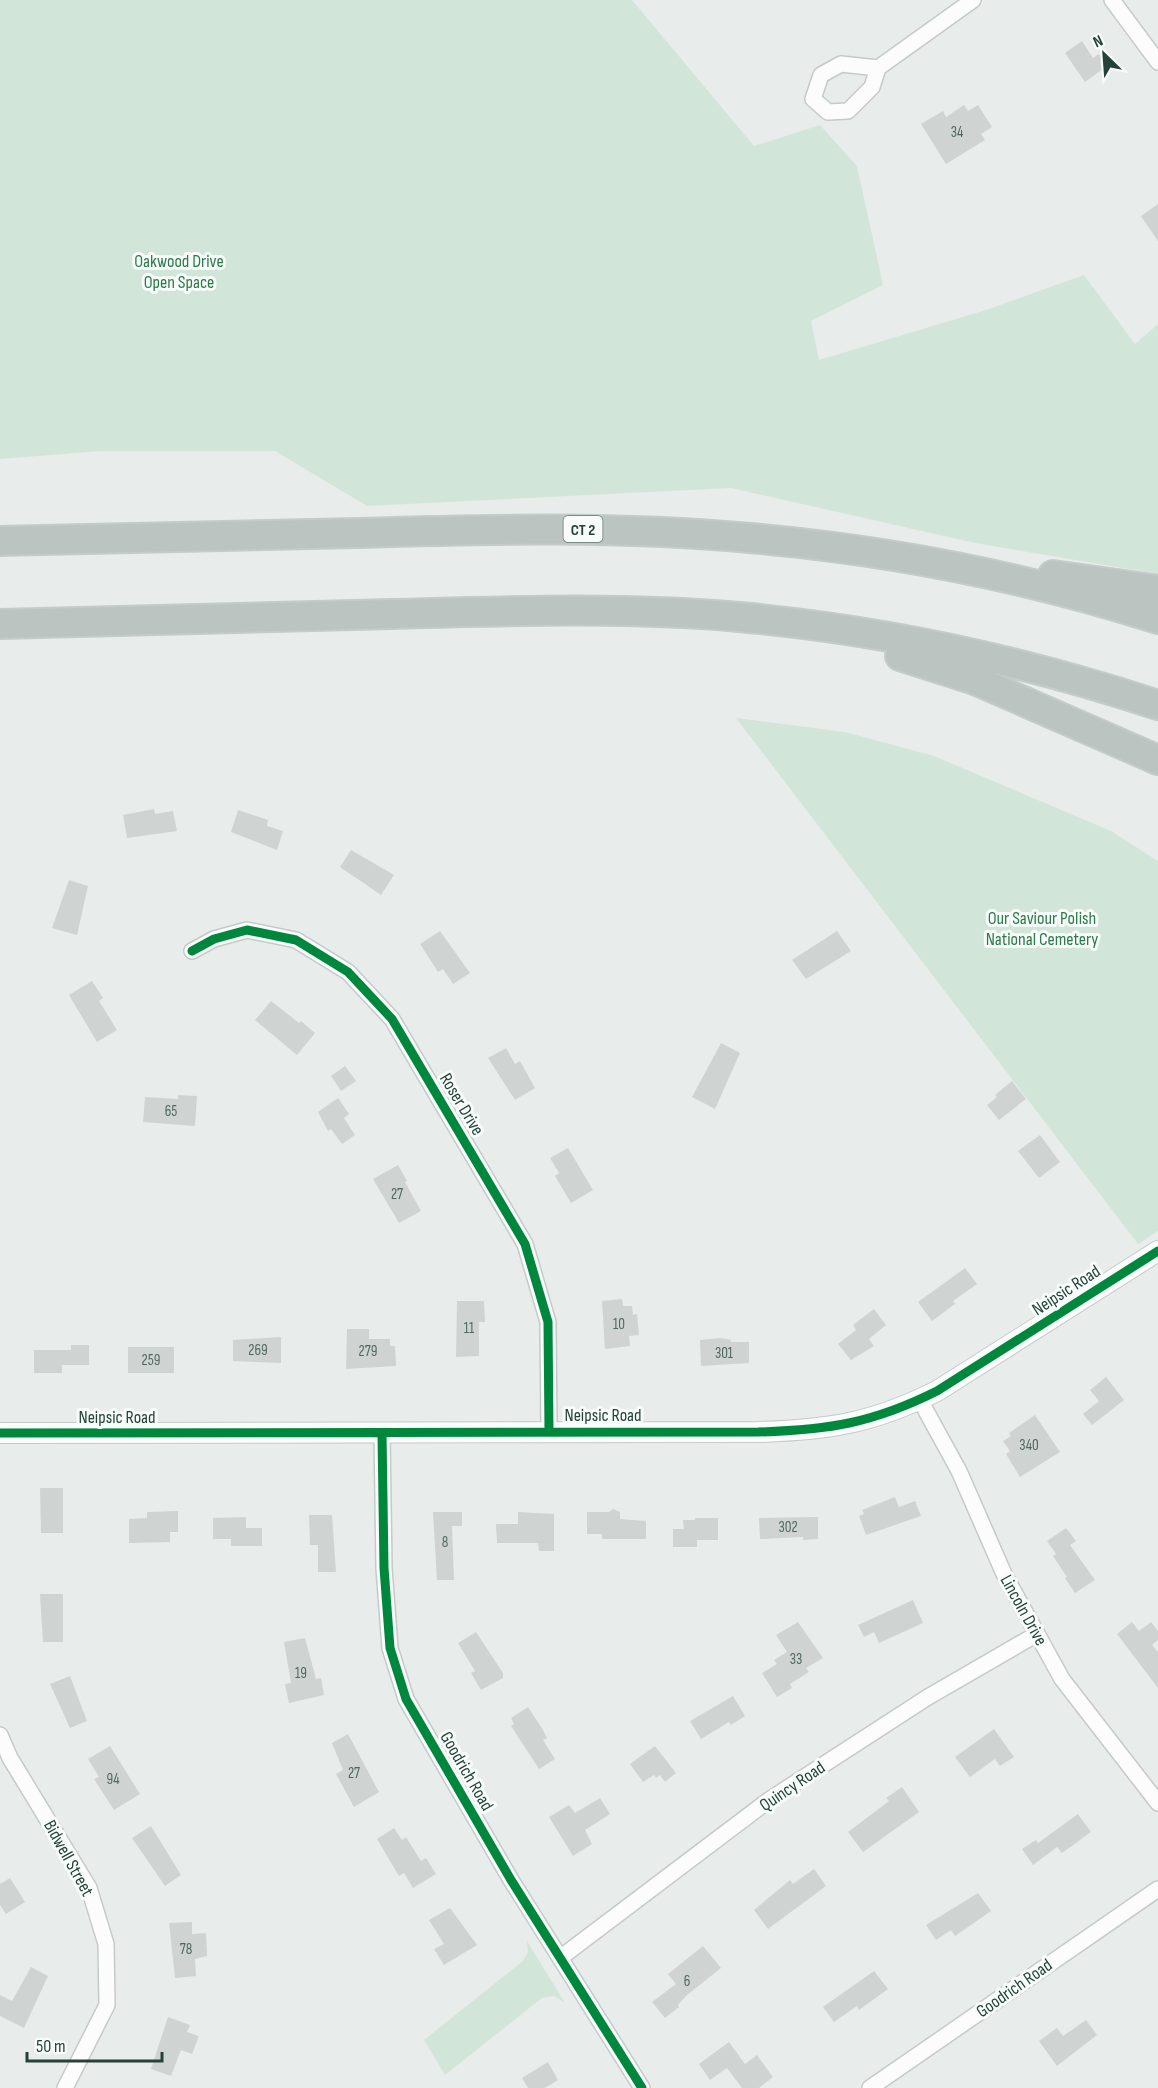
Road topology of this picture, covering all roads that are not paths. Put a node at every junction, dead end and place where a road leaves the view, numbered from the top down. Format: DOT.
graph roads {
  1 [pos="973,0"];
  2 [pos="1112,0"];
  3 [pos="1158,62"];
  4 [pos="878,68"];
  5 [pos="0,541"];
  6 [pos="957,568"];
  7 [pos="1158,590"];
  8 [pos="1158,619"];
  9 [pos="0,624"];
  10 [pos="832,628"];
  11 [pos="1158,705"];
  12 [pos="1158,760"];
  13 [pos="192,951"];
  14 [pos="1158,1251"];
  15 [pos="920,1400"];
  16 [pos="549,1431"];
  17 [pos="0,1433"];
  18 [pos="382,1433"];
  19 [pos="1037,1634"];
  20 [pos="0,1735"];
  21 [pos="1158,1803"];
  22 [pos="1158,1888"];
  23 [pos="560,1958"];
  24 [pos="65,2088"];
  25 [pos="642,2088"];
  26 [pos="870,2088"];
  1 -- 4 [label="street"];
  2 -- 3 [label="street"];
  5 -- 6 [label="highway, CT 2"];
  6 -- 7 [label="highway"];
  6 -- 8 [label="highway, CT 2"];
  9 -- 10 [label="highway"];
  10 -- 11 [label="highway"];
  10 -- 12 [label="highway"];
  13 -- 16 [label="street, Roser Drive"];
  14 -- 15 [label="street, Neipsic Road"];
  15 -- 16 [label="street, Neipsic Road"];
  15 -- 19 [label="street, Lincoln Drive"];
  16 -- 18 [label="street, Neipsic Road"];
  17 -- 18 [label="street, Neipsic Road"];
  18 -- 23 [label="street, Goodrich Road"];
  19 -- 21 [label="street, Lincoln Drive"];
  19 -- 23 [label="street, Quincy Road"];
  20 -- 24 [label="street, Bidwell Street"];
  22 -- 26 [label="street, Goodrich Road"];
  23 -- 25 [label="street, Goodrich Road"];
}
